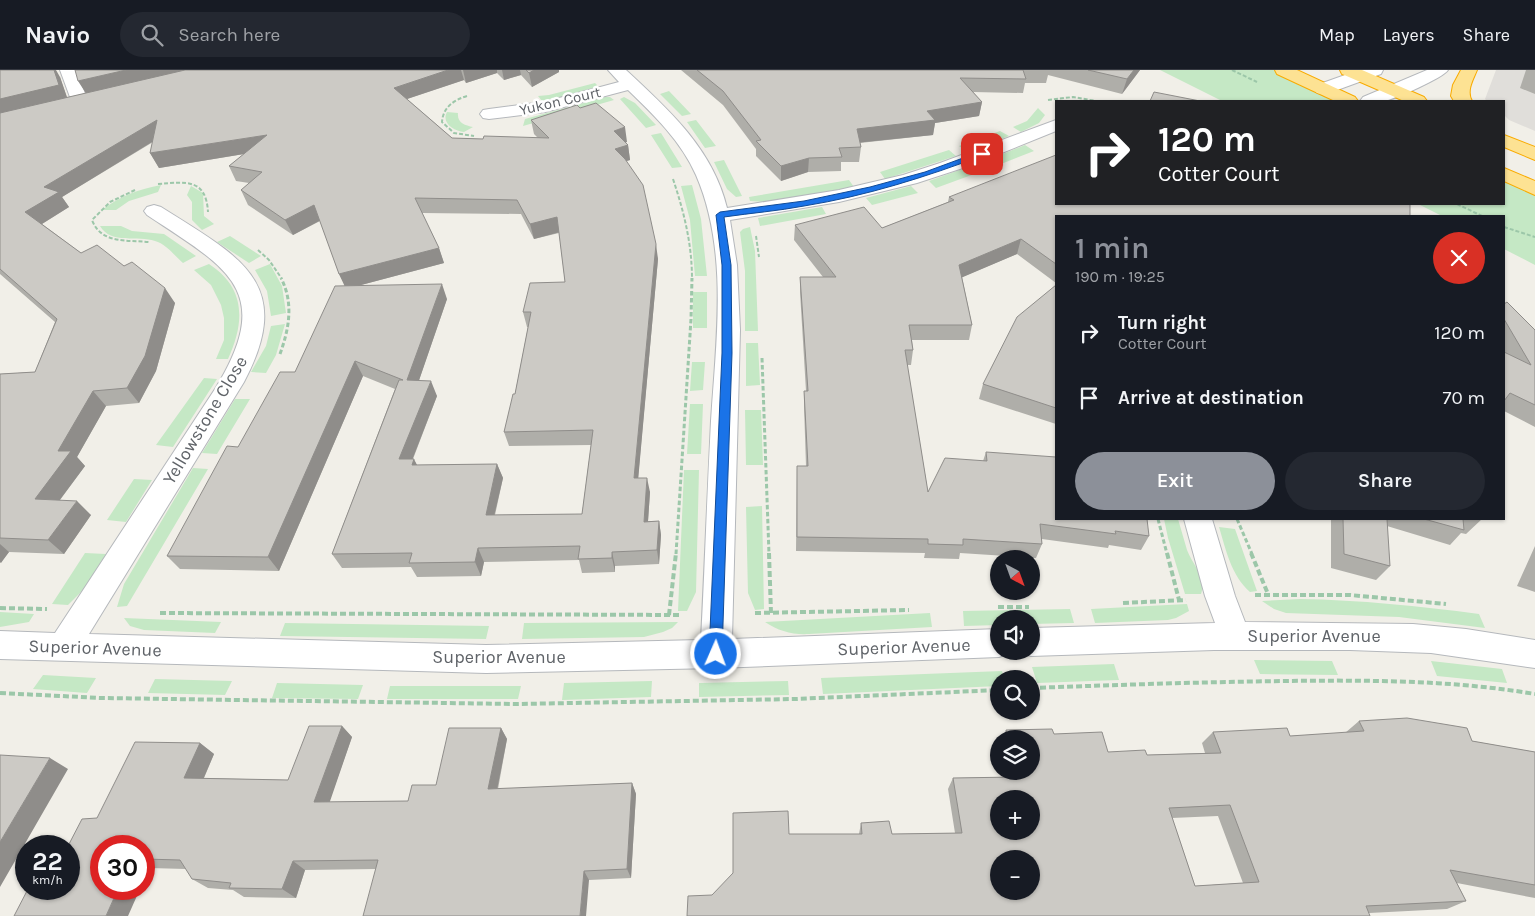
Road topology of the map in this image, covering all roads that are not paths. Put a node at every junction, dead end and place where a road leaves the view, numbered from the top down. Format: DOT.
graph roads {
  1 [pos="68,70"];
  2 [pos="1283,70"];
  3 [pos="1440,70"];
  4 [pos="1469,70"];
  5 [pos="1362,72"];
  6 [pos="623,77"];
  7 [pos="1323,89"];
  8 [pos="1395,91"];
  9 [pos="98,100"];
  10 [pos="1347,100"];
  11 [pos="1372,100"];
  12 [pos="1416,100"];
  13 [pos="1462,100"];
  14 [pos="80,104"];
  15 [pos="62,108"];
  16 [pos="489,114"];
  17 [pos="1055,125"];
  18 [pos="1505,140"];
  19 [pos="1535,154"];
  20 [pos="1505,174"];
  21 [pos="1535,189"];
  22 [pos="154,211"];
  23 [pos="720,215"];
  24 [pos="1198,520"];
  25 [pos="1235,636"];
  26 [pos="1040,642"];
  27 [pos="990,644"];
  28 [pos="0,645"];
  29 [pos="62,648"];
  30 [pos="716,654"];
  31 [pos="1535,654"];
  1 -- 14 [label="street"];
  2 -- 7 [label="highway"];
  3 -- 8 [label="street"];
  4 -- 13 [label="highway"];
  5 -- 7 [label="street"];
  5 -- 8 [label="highway"];
  6 -- 16 [label="street, Yukon Court"];
  6 -- 23 [label="street"];
  7 -- 10 [label="highway"];
  8 -- 11 [label="street"];
  8 -- 12 [label="highway"];
  9 -- 14 [label="street"];
  14 -- 15 [label="street"];
  17 -- 23 [label="street"];
  18 -- 19 [label="highway"];
  20 -- 21 [label="highway"];
  22 -- 29 [label="street, Yellowstone Close"];
  23 -- 30 [label="street"];
  24 -- 25 [label="street"];
  25 -- 26 [label="street, Superior Avenue"];
  25 -- 31 [label="street, Superior Avenue"];
  27 -- 30 [label="street, Superior Avenue"];
  28 -- 29 [label="street, Superior Avenue"];
  29 -- 30 [label="street, Superior Avenue"];
}
